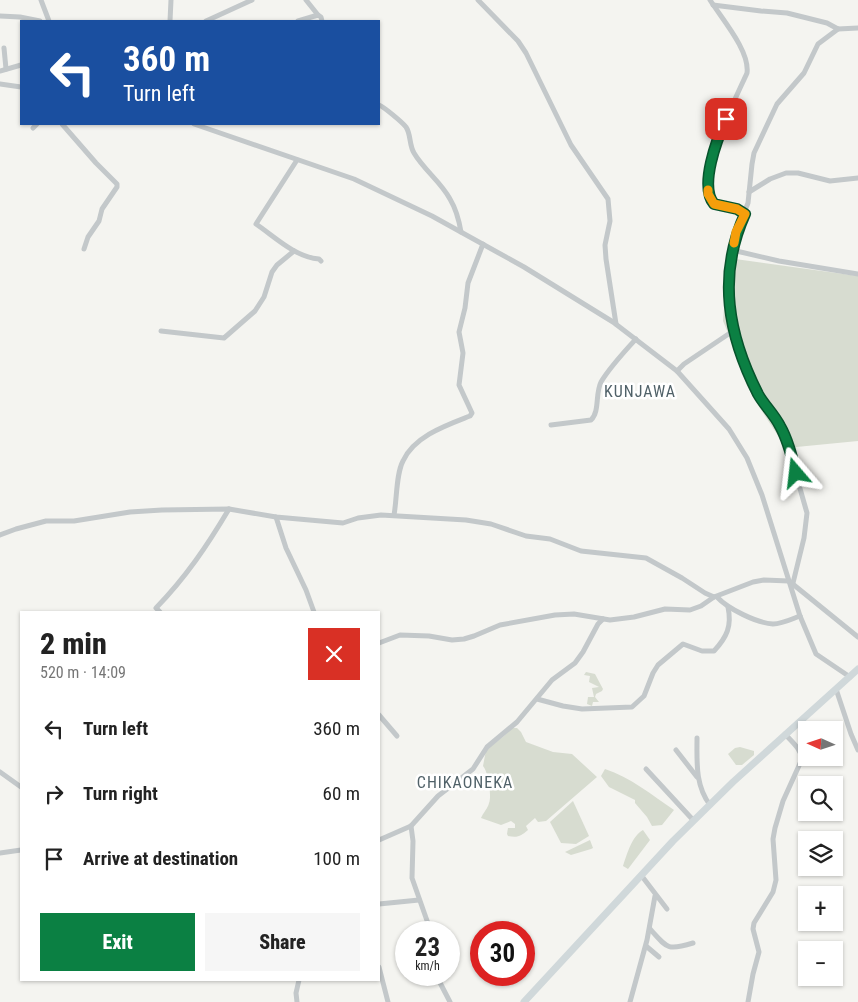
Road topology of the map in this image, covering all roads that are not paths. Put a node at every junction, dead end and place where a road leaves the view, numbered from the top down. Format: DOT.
graph roads {
  1 [pos="41,0"];
  2 [pos="171,0"];
  3 [pos="252,0"];
  4 [pos="306,0"];
  5 [pos="478,0"];
  6 [pos="712,3"];
  7 [pos="318,15"];
  8 [pos="0,16"];
  9 [pos="35,20"];
  10 [pos="49,20"];
  11 [pos="170,20"];
  12 [pos="208,20"];
  13 [pos="301,20"];
  14 [pos="322,20"];
  15 [pos="838,28"];
  16 [pos="858,28"];
  17 [pos="4,48"];
  18 [pos="20,65"];
  19 [pos="3,70"];
  20 [pos="0,84"];
  21 [pos="20,87"];
  22 [pos="380,106"];
  23 [pos="63,125"];
  24 [pos="197,125"];
  25 [pos="297,160"];
  26 [pos="858,178"];
  27 [pos="749,192"];
  28 [pos="745,214"];
  29 [pos="461,232"];
  30 [pos="483,244"];
  31 [pos="84,249"];
  32 [pos="732,250"];
  33 [pos="294,251"];
  34 [pos="321,261"];
  35 [pos="858,274"];
  36 [pos="616,324"];
  37 [pos="162,331"];
  38 [pos="733,331"];
  39 [pos="636,339"];
  40 [pos="676,371"];
  41 [pos="551,425"];
  42 [pos="229,508"];
  43 [pos="394,515"];
  44 [pos="276,517"];
  45 [pos="0,535"];
  46 [pos="791,582"];
  47 [pos="716,597"];
  48 [pos="728,607"];
  49 [pos="159,611"];
  50 [pos="314,611"];
  51 [pos="800,616"];
  52 [pos="603,619"];
  53 [pos="858,637"];
  54 [pos="380,643"];
  55 [pos="858,669"];
  56 [pos="850,676"];
  57 [pos="836,689"];
  58 [pos="537,699"];
  59 [pos="380,716"];
  60 [pos="785,734"];
  61 [pos="396,736"];
  62 [pos="697,738"];
  63 [pos="676,750"];
  64 [pos="858,750"];
  65 [pos="646,769"];
  66 [pos="0,772"];
  67 [pos="697,777"];
  68 [pos="20,786"];
  69 [pos="710,805"];
  70 [pos="694,821"];
  71 [pos="411,826"];
  72 [pos="380,840"];
  73 [pos="20,850"];
  74 [pos="0,853"];
  75 [pos="641,875"];
  76 [pos="655,896"];
  77 [pos="419,900"];
  78 [pos="380,904"];
  79 [pos="667,909"];
  80 [pos="426,921"];
  81 [pos="650,929"];
  82 [pos="693,943"];
  83 [pos="646,946"];
  84 [pos="659,957"];
  85 [pos="380,971"];
  86 [pos="299,981"];
  87 [pos="442,986"];
  88 [pos="297,1002"];
  89 [pos="388,1002"];
  90 [pos="450,1002"];
  91 [pos="524,1002"];
  92 [pos="630,1002"];
  93 [pos="748,1002"];
  1 -- 10 [label="street"];
  2 -- 11 [label="street"];
  3 -- 12 [label="street"];
  4 -- 7 [label="street"];
  5 -- 36 [label="street"];
  6 -- 15 [label="street"];
  6 -- 28 [label="street"];
  7 -- 13 [label="street"];
  7 -- 14 [label="street"];
  8 -- 9 [label="street"];
  15 -- 16 [label="street"];
  15 -- 27 [label="street"];
  17 -- 19 [label="street"];
  18 -- 19 [label="street"];
  20 -- 21 [label="street"];
  22 -- 29 [label="street"];
  23 -- 31 [label="street"];
  24 -- 25 [label="street"];
  25 -- 29 [label="street"];
  25 -- 33 [label="street"];
  26 -- 27 [label="street"];
  27 -- 28 [label="street"];
  28 -- 32 [label="street"];
  29 -- 30 [label="street"];
  30 -- 36 [label="street"];
  30 -- 43 [label="street"];
  32 -- 35 [label="street"];
  32 -- 38 [label="street"];
  33 -- 34 [label="street"];
  33 -- 37 [label="street"];
  36 -- 39 [label="street"];
  38 -- 40 [label="street"];
  38 -- 46 [label="street"];
  39 -- 40 [label="street"];
  39 -- 41 [label="street"];
  40 -- 46 [label="street"];
  42 -- 44 [label="street"];
  42 -- 45 [label="street"];
  42 -- 49 [label="street"];
  43 -- 44 [label="street"];
  43 -- 47 [label="street"];
  44 -- 50 [label="street"];
  46 -- 47 [label="street"];
  46 -- 51 [label="street"];
  46 -- 53 [label="street"];
  47 -- 48 [label="street"];
  47 -- 52 [label="street"];
  48 -- 51 [label="street"];
  48 -- 58 [label="street"];
  51 -- 56 [label="street"];
  52 -- 54 [label="street"];
  52 -- 58 [label="street"];
  55 -- 56 [label="main road"];
  56 -- 57 [label="main road"];
  57 -- 60 [label="main road"];
  57 -- 64 [label="street"];
  58 -- 71 [label="street"];
  59 -- 61 [label="street"];
  60 -- 69 [label="main road"];
  60 -- 93 [label="street"];
  62 -- 67 [label="street"];
  63 -- 67 [label="street"];
  65 -- 70 [label="street"];
  66 -- 68 [label="street"];
  67 -- 69 [label="street"];
  69 -- 70 [label="main road"];
  70 -- 75 [label="main road"];
  71 -- 72 [label="street"];
  71 -- 77 [label="street"];
  73 -- 74 [label="street"];
  75 -- 76 [label="street"];
  75 -- 91 [label="main road"];
  76 -- 79 [label="street"];
  76 -- 81 [label="street"];
  77 -- 78 [label="street"];
  77 -- 80 [label="street"];
  81 -- 82 [label="street"];
  81 -- 83 [label="street"];
  83 -- 84 [label="street"];
  83 -- 92 [label="street"];
  85 -- 89 [label="street"];
  86 -- 88 [label="street"];
  87 -- 90 [label="street"];
}
